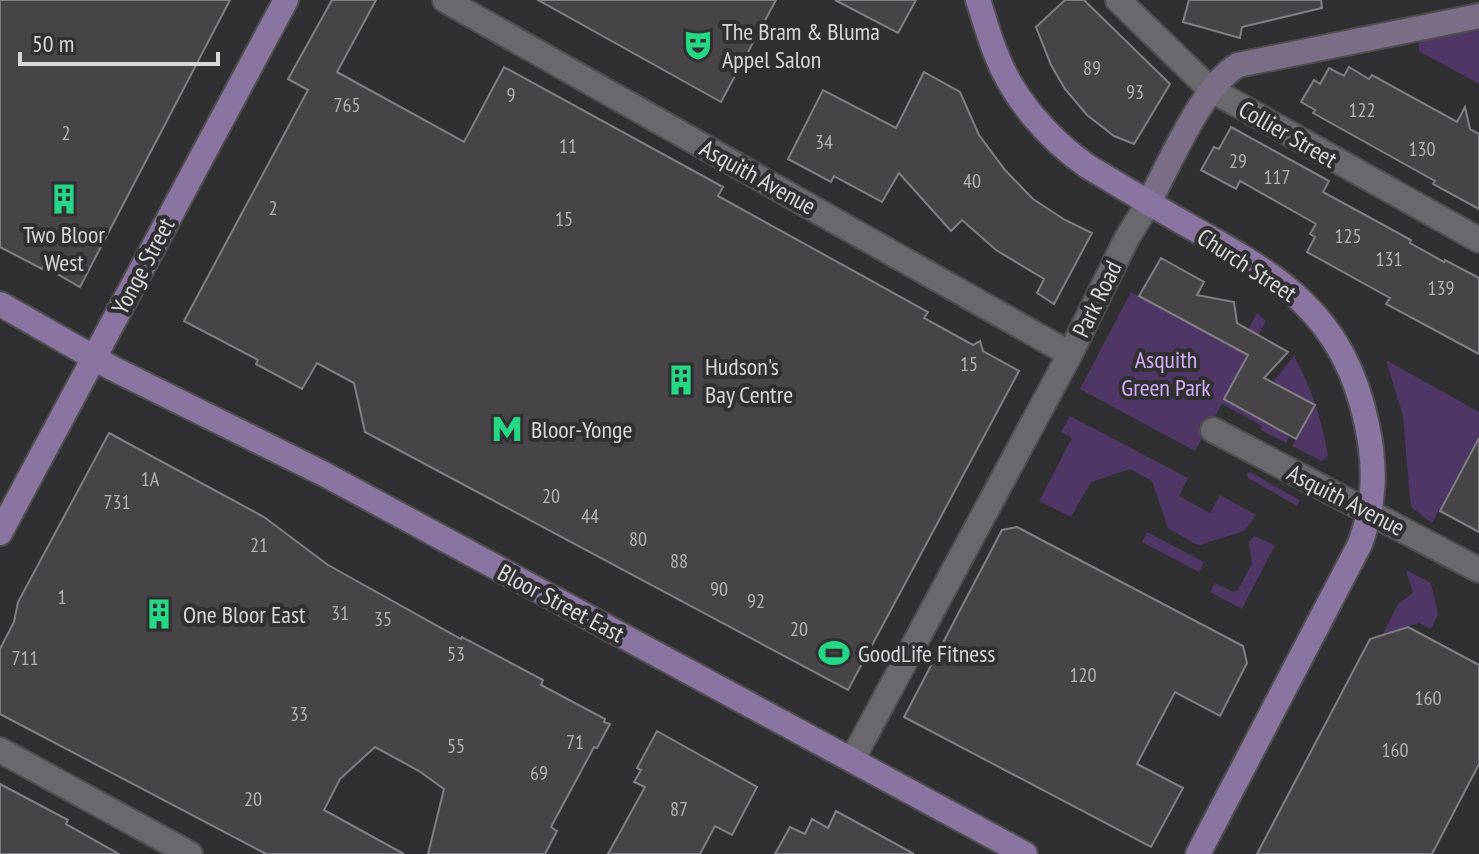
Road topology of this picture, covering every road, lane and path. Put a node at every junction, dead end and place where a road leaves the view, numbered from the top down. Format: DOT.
graph roads {
  1 [pos="286,0"];
  2 [pos="445,0"];
  3 [pos="978,0"];
  4 [pos="1118,0"];
  5 [pos="1479,16"];
  6 [pos="1210,89"];
  7 [pos="1148,204"];
  8 [pos="1479,240"];
  9 [pos="0,304"];
  10 [pos="1070,354"];
  11 [pos="94,358"];
  12 [pos="1213,430"];
  13 [pos="1371,515"];
  14 [pos="0,533"];
  15 [pos="1479,570"];
  16 [pos="0,750"];
  17 [pos="852,760"];
  18 [pos="190,854"];
  19 [pos="1025,854"];
  20 [pos="1198,854"];
  1 -- 11 [label="main road, Yonge Street"];
  2 -- 10 [label="street, Asquith Avenue"];
  3 -- 7 [label="main road, Church Street"];
  4 -- 6 [label="street, Collier Street"];
  5 -- 6 [label="street, Park Road"];
  6 -- 7 [label="street, Park Road"];
  6 -- 8 [label="street, Collier Street"];
  7 -- 10 [label="street, Park Road"];
  7 -- 13 [label="main road, Church Street"];
  9 -- 11 [label="main road, Bloor Street East"];
  10 -- 17 [label="street, Park Road"];
  11 -- 14 [label="main road, Yonge Street"];
  11 -- 17 [label="main road, Bloor Street East"];
  12 -- 13 [label="street, Asquith Avenue"];
  13 -- 15 [label="street, Asquith Avenue"];
  13 -- 20 [label="main road, Church Street"];
  16 -- 18 [label="street"];
  17 -- 19 [label="main road, Bloor Street East"];
}
